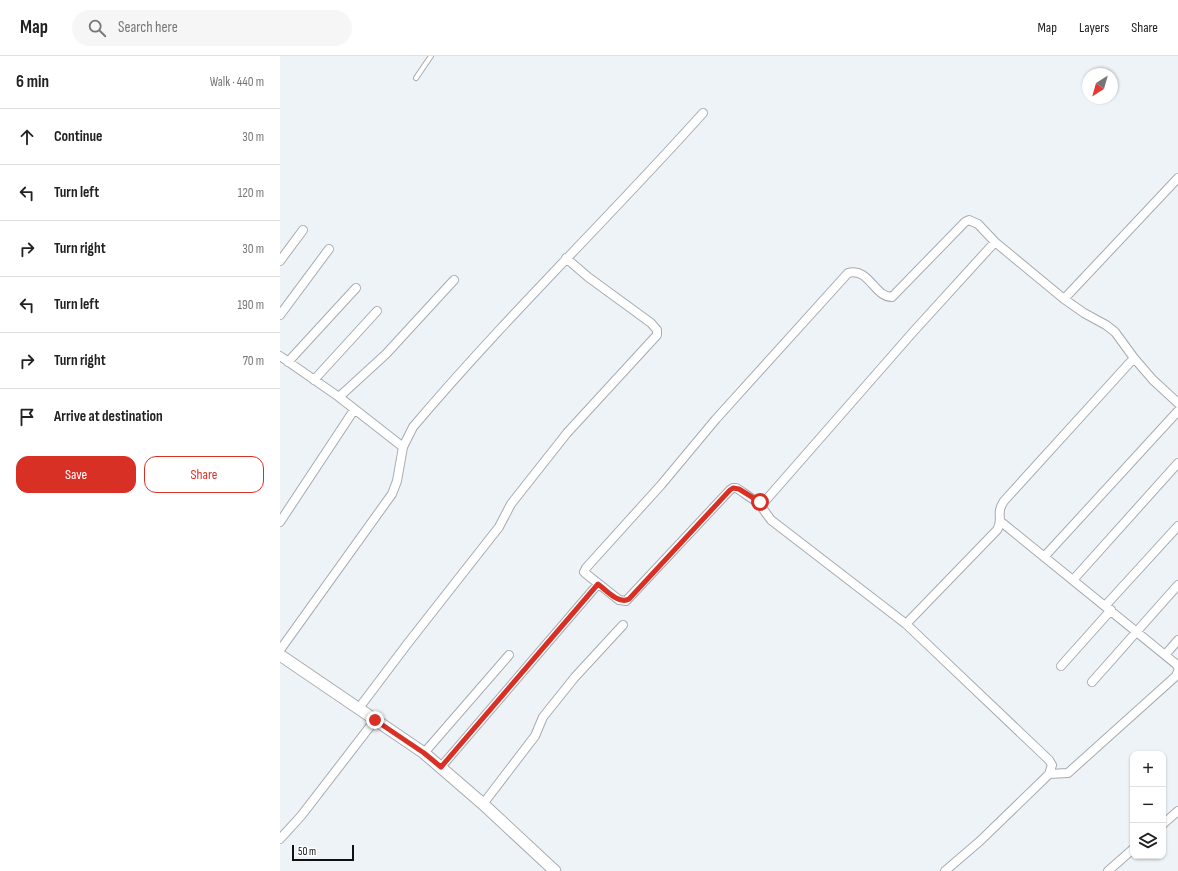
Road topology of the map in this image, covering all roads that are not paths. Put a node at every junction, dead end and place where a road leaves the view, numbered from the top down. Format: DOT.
graph roads {
  1 [pos="431,56"];
  2 [pos="416,78"];
  3 [pos="703,113"];
  4 [pos="1178,178"];
  5 [pos="303,230"];
  6 [pos="995,242"];
  7 [pos="329,249"];
  8 [pos="566,258"];
  9 [pos="280,262"];
  10 [pos="454,280"];
  11 [pos="356,288"];
  12 [pos="1064,299"];
  13 [pos="377,311"];
  14 [pos="280,316"];
  15 [pos="280,356"];
  16 [pos="1134,358"];
  17 [pos="288,362"];
  18 [pos="314,380"];
  19 [pos="338,397"];
  20 [pos="1178,403"];
  21 [pos="354,410"];
  22 [pos="1178,411"];
  23 [pos="403,447"];
  24 [pos="1178,463"];
  25 [pos="760,502"];
  26 [pos="1000,521"];
  27 [pos="280,522"];
  28 [pos="1178,526"];
  29 [pos="1044,557"];
  30 [pos="1073,580"];
  31 [pos="598,584"];
  32 [pos="1178,585"];
  33 [pos="1108,608"];
  34 [pos="906,624"];
  35 [pos="623,625"];
  36 [pos="1136,631"];
  37 [pos="1178,640"];
  38 [pos="280,650"];
  39 [pos="280,655"];
  40 [pos="509,655"];
  41 [pos="1165,655"];
  42 [pos="1061,666"];
  43 [pos="1178,668"];
  44 [pos="1178,671"];
  45 [pos="1092,682"];
  46 [pos="359,708"];
  47 [pos="375,720"];
  48 [pos="424,753"];
  49 [pos="441,767"];
  50 [pos="1049,774"];
  51 [pos="483,804"];
  52 [pos="1178,811"];
  53 [pos="1164,823"];
  54 [pos="280,839"];
  55 [pos="1130,852"];
  56 [pos="555,871"];
  57 [pos="945,871"];
  58 [pos="1108,871"];
  1 -- 2 [label="lane"];
  3 -- 8 [label="street"];
  4 -- 12 [label="street"];
  5 -- 9 [label="street"];
  6 -- 12 [label="street"];
  6 -- 25 [label="street"];
  6 -- 31 [label="street"];
  7 -- 14 [label="street"];
  8 -- 23 [label="street"];
  8 -- 46 [label="street"];
  10 -- 19 [label="street"];
  11 -- 17 [label="street"];
  12 -- 16 [label="street"];
  13 -- 18 [label="street"];
  15 -- 17 [label="street"];
  16 -- 20 [label="street"];
  16 -- 26 [label="street"];
  17 -- 18 [label="street"];
  18 -- 19 [label="street"];
  19 -- 21 [label="street"];
  21 -- 23 [label="street"];
  21 -- 27 [label="street"];
  22 -- 29 [label="street"];
  23 -- 38 [label="street"];
  24 -- 30 [label="street"];
  25 -- 31 [label="street"];
  25 -- 34 [label="street"];
  26 -- 29 [label="street"];
  26 -- 34 [label="street"];
  28 -- 33 [label="street"];
  29 -- 30 [label="street"];
  30 -- 33 [label="street"];
  31 -- 49 [label="street"];
  32 -- 36 [label="street"];
  33 -- 36 [label="street"];
  33 -- 42 [label="street"];
  34 -- 50 [label="street"];
  35 -- 51 [label="street"];
  36 -- 41 [label="street"];
  36 -- 45 [label="street"];
  37 -- 41 [label="street"];
  39 -- 46 [label="street"];
  40 -- 48 [label="street"];
  41 -- 43 [label="street"];
  44 -- 50 [label="street"];
  46 -- 47 [label="street"];
  47 -- 48 [label="street"];
  47 -- 54 [label="street"];
  48 -- 49 [label="street"];
  49 -- 51 [label="street"];
  50 -- 57 [label="street"];
  51 -- 56 [label="street"];
  52 -- 53 [label="street"];
  55 -- 58 [label="street"];
}
